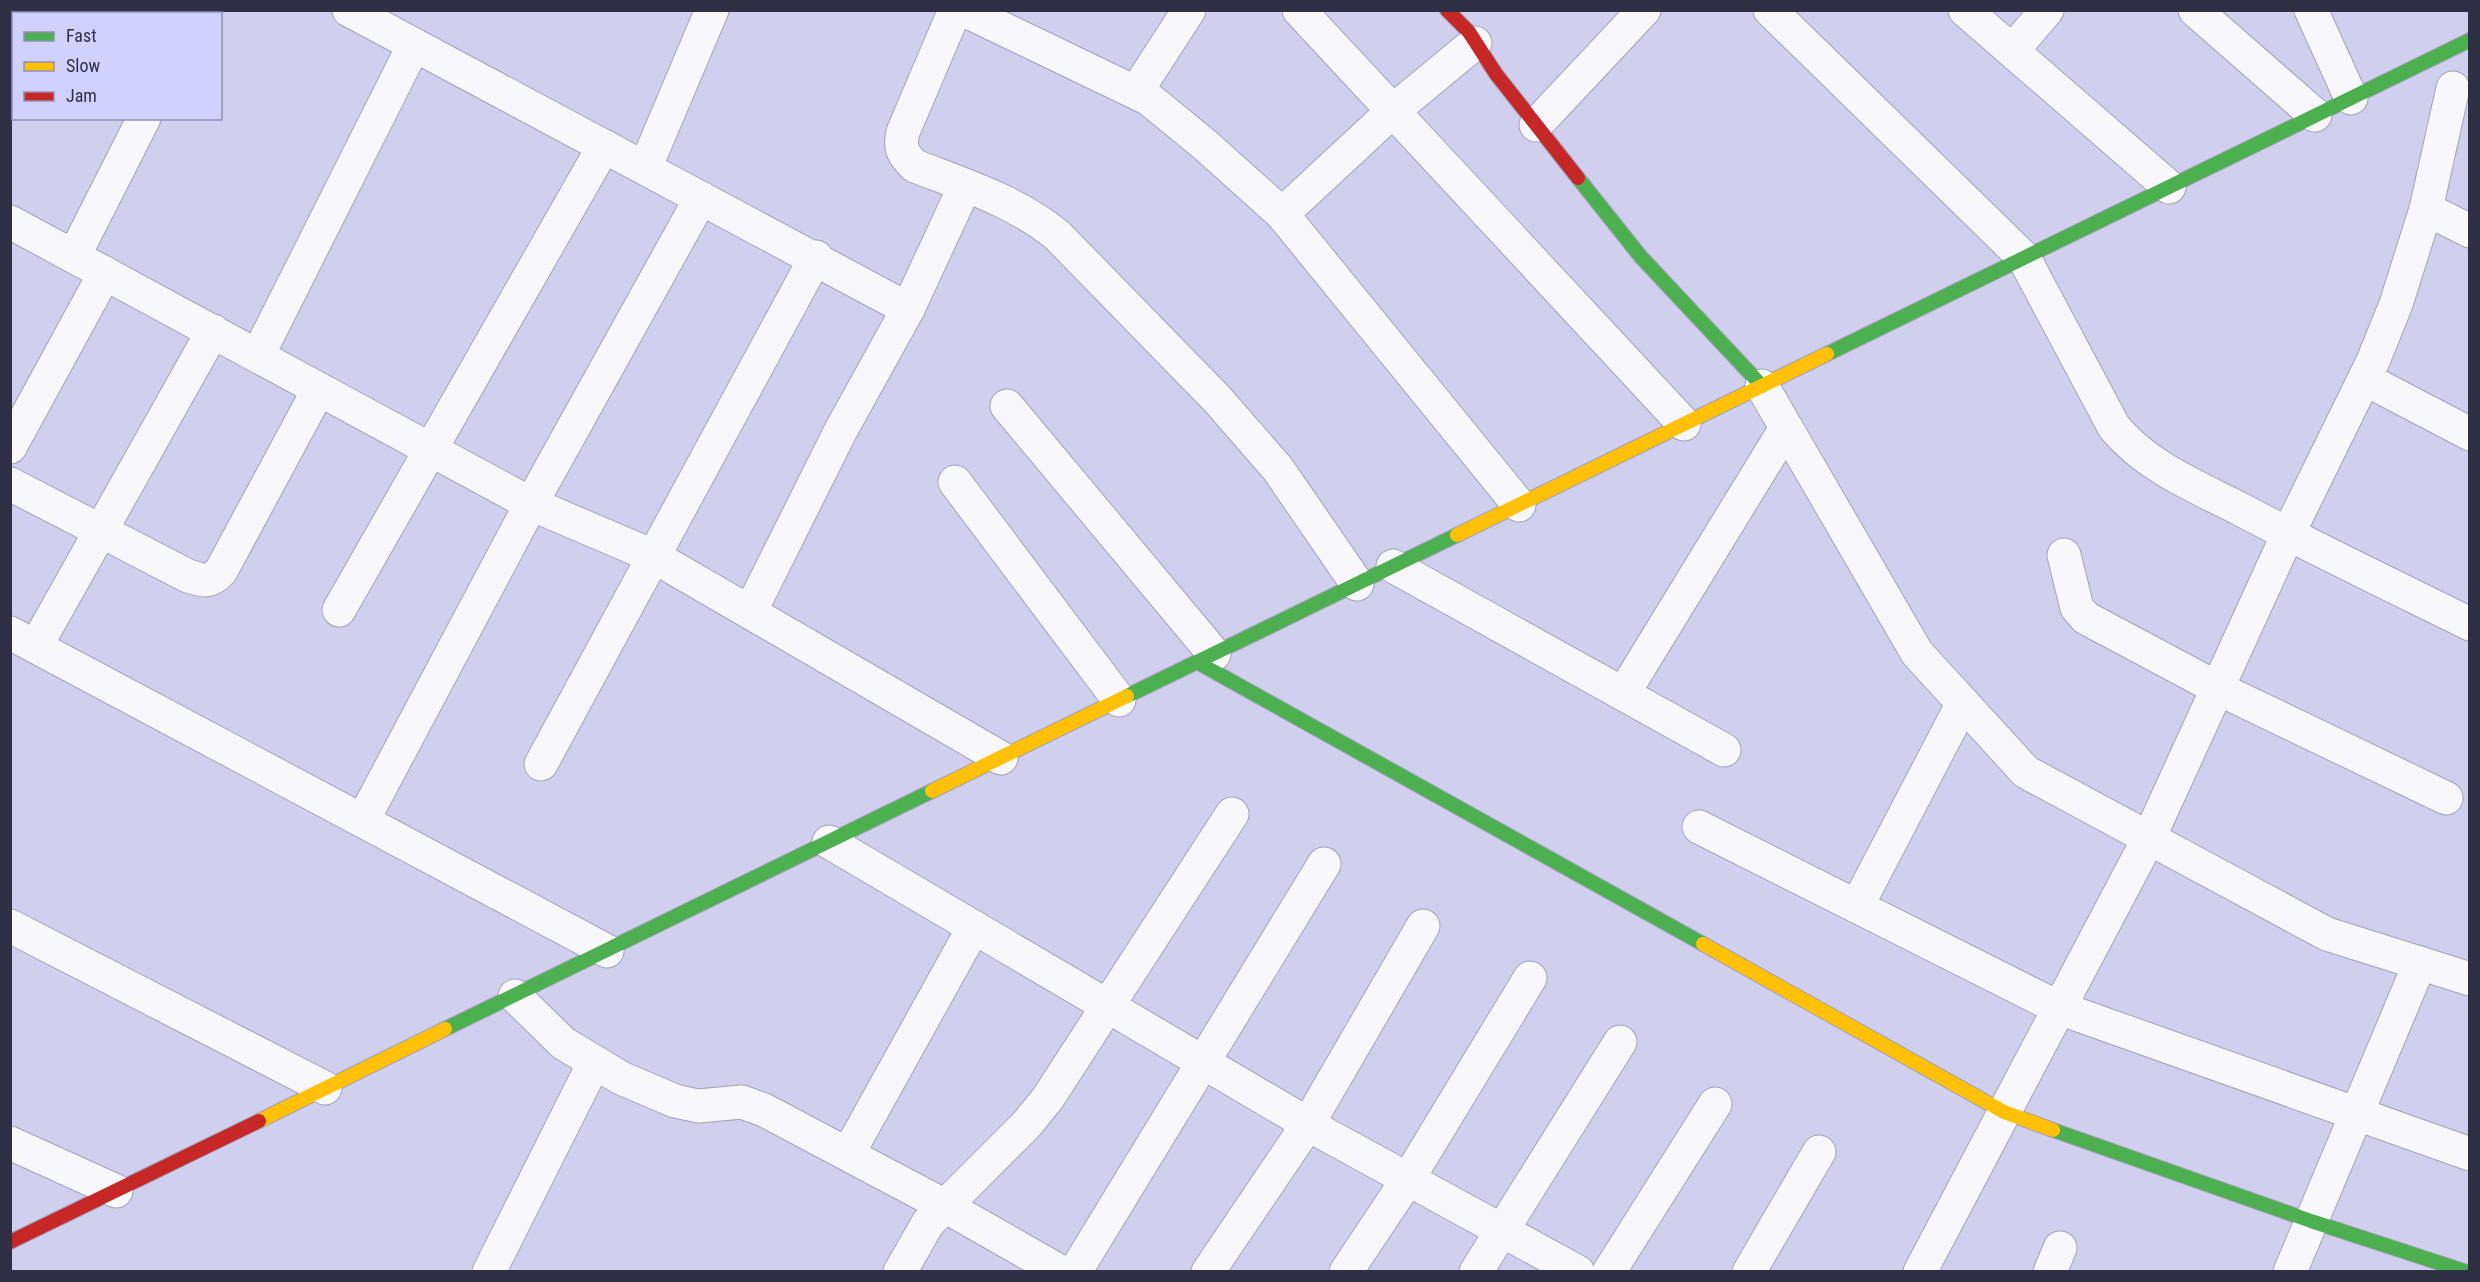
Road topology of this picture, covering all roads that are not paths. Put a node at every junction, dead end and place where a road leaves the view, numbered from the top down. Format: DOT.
graph roads {
  1 [pos="712,10"];
  2 [pos="955,10"];
  3 [pos="964,10"];
  4 [pos="1189,10"];
  5 [pos="1299,10"];
  6 [pos="1447,10"];
  7 [pos="1644,10"];
  8 [pos="1770,10"];
  9 [pos="1965,10"];
  10 [pos="2047,10"];
  11 [pos="2195,10"];
  12 [pos="2311,10"];
  13 [pos="366,14"];
  14 [pos="2469,39"];
  15 [pos="1475,43"];
  16 [pos="414,45"];
  17 [pos="2012,51"];
  18 [pos="2414,67"];
  19 [pos="1136,92"];
  20 [pos="2461,92"];
  21 [pos="2350,98"];
  22 [pos="1394,110"];
  23 [pos="2315,115"];
  24 [pos="143,120"];
  25 [pos="1536,125"];
  26 [pos="604,146"];
  27 [pos="645,168"];
  28 [pos="965,186"];
  29 [pos="2169,187"];
  30 [pos="701,198"];
  31 [pos="2427,209"];
  32 [pos="1282,213"];
  33 [pos="10,222"];
  34 [pos="2469,231"];
  35 [pos="74,256"];
  36 [pos="816,257"];
  37 [pos="2024,258"];
  38 [pos="105,273"];
  39 [pos="908,309"];
  40 [pos="213,331"];
  41 [pos="258,356"];
  42 [pos="2365,379"];
  43 [pos="1762,386"];
  44 [pos="319,389"];
  45 [pos="1007,406"];
  46 [pos="1684,424"];
  47 [pos="1786,428"];
  48 [pos="2469,434"];
  49 [pos="10,447"];
  50 [pos="432,450"];
  51 [pos="955,482"];
  52 [pos="10,484"];
  53 [pos="531,504"];
  54 [pos="1519,505"];
  55 [pos="100,531"];
  56 [pos="2288,534"];
  57 [pos="2064,555"];
  58 [pos="653,556"];
  59 [pos="1393,566"];
  60 [pos="1357,584"];
  61 [pos="339,610"];
  62 [pos="750,612"];
  63 [pos="2469,624"];
  64 [pos="23,640"];
  65 [pos="1206,658"];
  66 [pos="2218,689"];
  67 [pos="1623,694"];
  68 [pos="1119,700"];
  69 [pos="1964,703"];
  70 [pos="1724,750"];
  71 [pos="1001,758"];
  72 [pos="541,764"];
  73 [pos="2446,798"];
  74 [pos="1232,814"];
  75 [pos="363,820"];
  76 [pos="1699,827"];
  77 [pos="2149,838"];
  78 [pos="829,842"];
  79 [pos="1324,864"];
  80 [pos="1857,906"];
  81 [pos="10,926"];
  82 [pos="1422,926"];
  83 [pos="974,927"];
  84 [pos="607,951"];
  85 [pos="2420,963"];
  86 [pos="1530,978"];
  87 [pos="2469,979"];
  88 [pos="515,996"];
  89 [pos="1108,1006"];
  90 [pos="2059,1008"];
  91 [pos="1620,1042"];
  92 [pos="594,1063"];
  93 [pos="1205,1063"];
  94 [pos="325,1088"];
  95 [pos="1715,1104"];
  96 [pos="2004,1112"];
  97 [pos="2356,1115"];
  98 [pos="1308,1124"];
  99 [pos="10,1143"];
  100 [pos="1819,1152"];
  101 [pos="848,1154"];
  102 [pos="2469,1154"];
  103 [pos="1408,1179"];
  104 [pos="116,1191"];
  105 [pos="945,1206"];
  106 [pos="2310,1221"];
  107 [pos="1501,1230"];
  108 [pos="10,1242"];
  109 [pos="489,1272"];
  110 [pos="900,1272"];
  111 [pos="1061,1272"];
  112 [pos="1075,1272"];
  113 [pos="1208,1272"];
  114 [pos="1346,1272"];
  115 [pos="1476,1272"];
  116 [pos="1578,1272"];
  117 [pos="1609,1272"];
  118 [pos="1749,1272"];
  119 [pos="1920,1272"];
  120 [pos="2290,1272"];
  121 [pos="2467,1272"];
  1 -- 27 [label="street"];
  2 -- 28 [label="street"];
  3 -- 19 [label="street"];
  4 -- 19 [label="street"];
  5 -- 22 [label="street"];
  6 -- 15 [label="main road"];
  7 -- 25 [label="street"];
  8 -- 37 [label="street"];
  9 -- 17 [label="street"];
  10 -- 17 [label="street"];
  11 -- 23 [label="street"];
  12 -- 21 [label="street"];
  13 -- 16 [label="street"];
  14 -- 18 [label="main road"];
  15 -- 22 [label="street"];
  15 -- 25 [label="main road"];
  16 -- 26 [label="street"];
  16 -- 41 [label="street"];
  17 -- 29 [label="street"];
  18 -- 20 [label="street"];
  18 -- 21 [label="main road"];
  19 -- 32 [label="street"];
  20 -- 31 [label="street"];
  21 -- 23 [label="main road"];
  22 -- 32 [label="street"];
  22 -- 46 [label="street"];
  23 -- 29 [label="main road"];
  24 -- 35 [label="street"];
  25 -- 43 [label="main road"];
  26 -- 27 [label="street"];
  26 -- 50 [label="street"];
  27 -- 30 [label="street"];
  28 -- 39 [label="street"];
  28 -- 60 [label="street"];
  29 -- 37 [label="main road"];
  30 -- 36 [label="street"];
  30 -- 53 [label="street"];
  31 -- 34 [label="street"];
  31 -- 42 [label="street"];
  32 -- 54 [label="street"];
  33 -- 35 [label="street"];
  35 -- 38 [label="street"];
  36 -- 39 [label="street"];
  36 -- 58 [label="street"];
  37 -- 43 [label="main road"];
  37 -- 56 [label="street"];
  38 -- 40 [label="street"];
  38 -- 49 [label="street"];
  39 -- 62 [label="street"];
  40 -- 41 [label="street"];
  40 -- 55 [label="street"];
  41 -- 44 [label="street"];
  42 -- 48 [label="street"];
  42 -- 56 [label="street"];
  43 -- 46 [label="main road"];
  43 -- 47 [label="street"];
  44 -- 50 [label="street"];
  44 -- 55 [label="street"];
  45 -- 65 [label="street"];
  46 -- 54 [label="main road"];
  47 -- 67 [label="street"];
  47 -- 69 [label="street"];
  50 -- 53 [label="street"];
  50 -- 61 [label="street"];
  51 -- 68 [label="street"];
  52 -- 55 [label="street"];
  53 -- 58 [label="street"];
  53 -- 75 [label="street"];
  54 -- 59 [label="main road"];
  55 -- 64 [label="street"];
  56 -- 63 [label="street"];
  56 -- 66 [label="street"];
  57 -- 66 [label="street"];
  58 -- 62 [label="street"];
  58 -- 72 [label="street"];
  59 -- 60 [label="main road"];
  59 -- 67 [label="street"];
  60 -- 65 [label="main road"];
  62 -- 71 [label="street"];
  64 -- 75 [label="street"];
  65 -- 68 [label="main road"];
  65 -- 96 [label="main road"];
  66 -- 73 [label="street"];
  66 -- 77 [label="street"];
  67 -- 70 [label="street"];
  68 -- 71 [label="main road"];
  69 -- 77 [label="street"];
  69 -- 80 [label="street"];
  71 -- 78 [label="main road"];
  74 -- 89 [label="street"];
  75 -- 84 [label="street"];
  76 -- 80 [label="street"];
  77 -- 85 [label="street"];
  77 -- 90 [label="street"];
  78 -- 83 [label="street"];
  78 -- 84 [label="main road"];
  79 -- 93 [label="street"];
  80 -- 90 [label="street"];
  81 -- 94 [label="street"];
  82 -- 98 [label="street"];
  83 -- 89 [label="street"];
  83 -- 101 [label="street"];
  84 -- 88 [label="main road"];
  85 -- 87 [label="street"];
  85 -- 97 [label="street"];
  86 -- 103 [label="street"];
  88 -- 92 [label="street"];
  88 -- 94 [label="main road"];
  89 -- 93 [label="street"];
  89 -- 105 [label="street"];
  90 -- 96 [label="street"];
  90 -- 97 [label="street"];
  91 -- 107 [label="street"];
  92 -- 101 [label="street"];
  92 -- 109 [label="street"];
  93 -- 98 [label="street"];
  93 -- 112 [label="street"];
  94 -- 104 [label="main road"];
  95 -- 117 [label="street"];
  96 -- 106 [label="main road"];
  96 -- 119 [label="street"];
  97 -- 102 [label="street"];
  97 -- 106 [label="street"];
  98 -- 103 [label="street"];
  98 -- 113 [label="street"];
  99 -- 104 [label="street"];
  100 -- 118 [label="street"];
  101 -- 105 [label="street"];
  103 -- 107 [label="street"];
  103 -- 114 [label="street"];
  104 -- 108 [label="main road"];
  105 -- 110 [label="street"];
  105 -- 111 [label="street"];
  106 -- 120 [label="street"];
  106 -- 121 [label="main road"];
  107 -- 115 [label="street"];
  107 -- 116 [label="street"];
}
